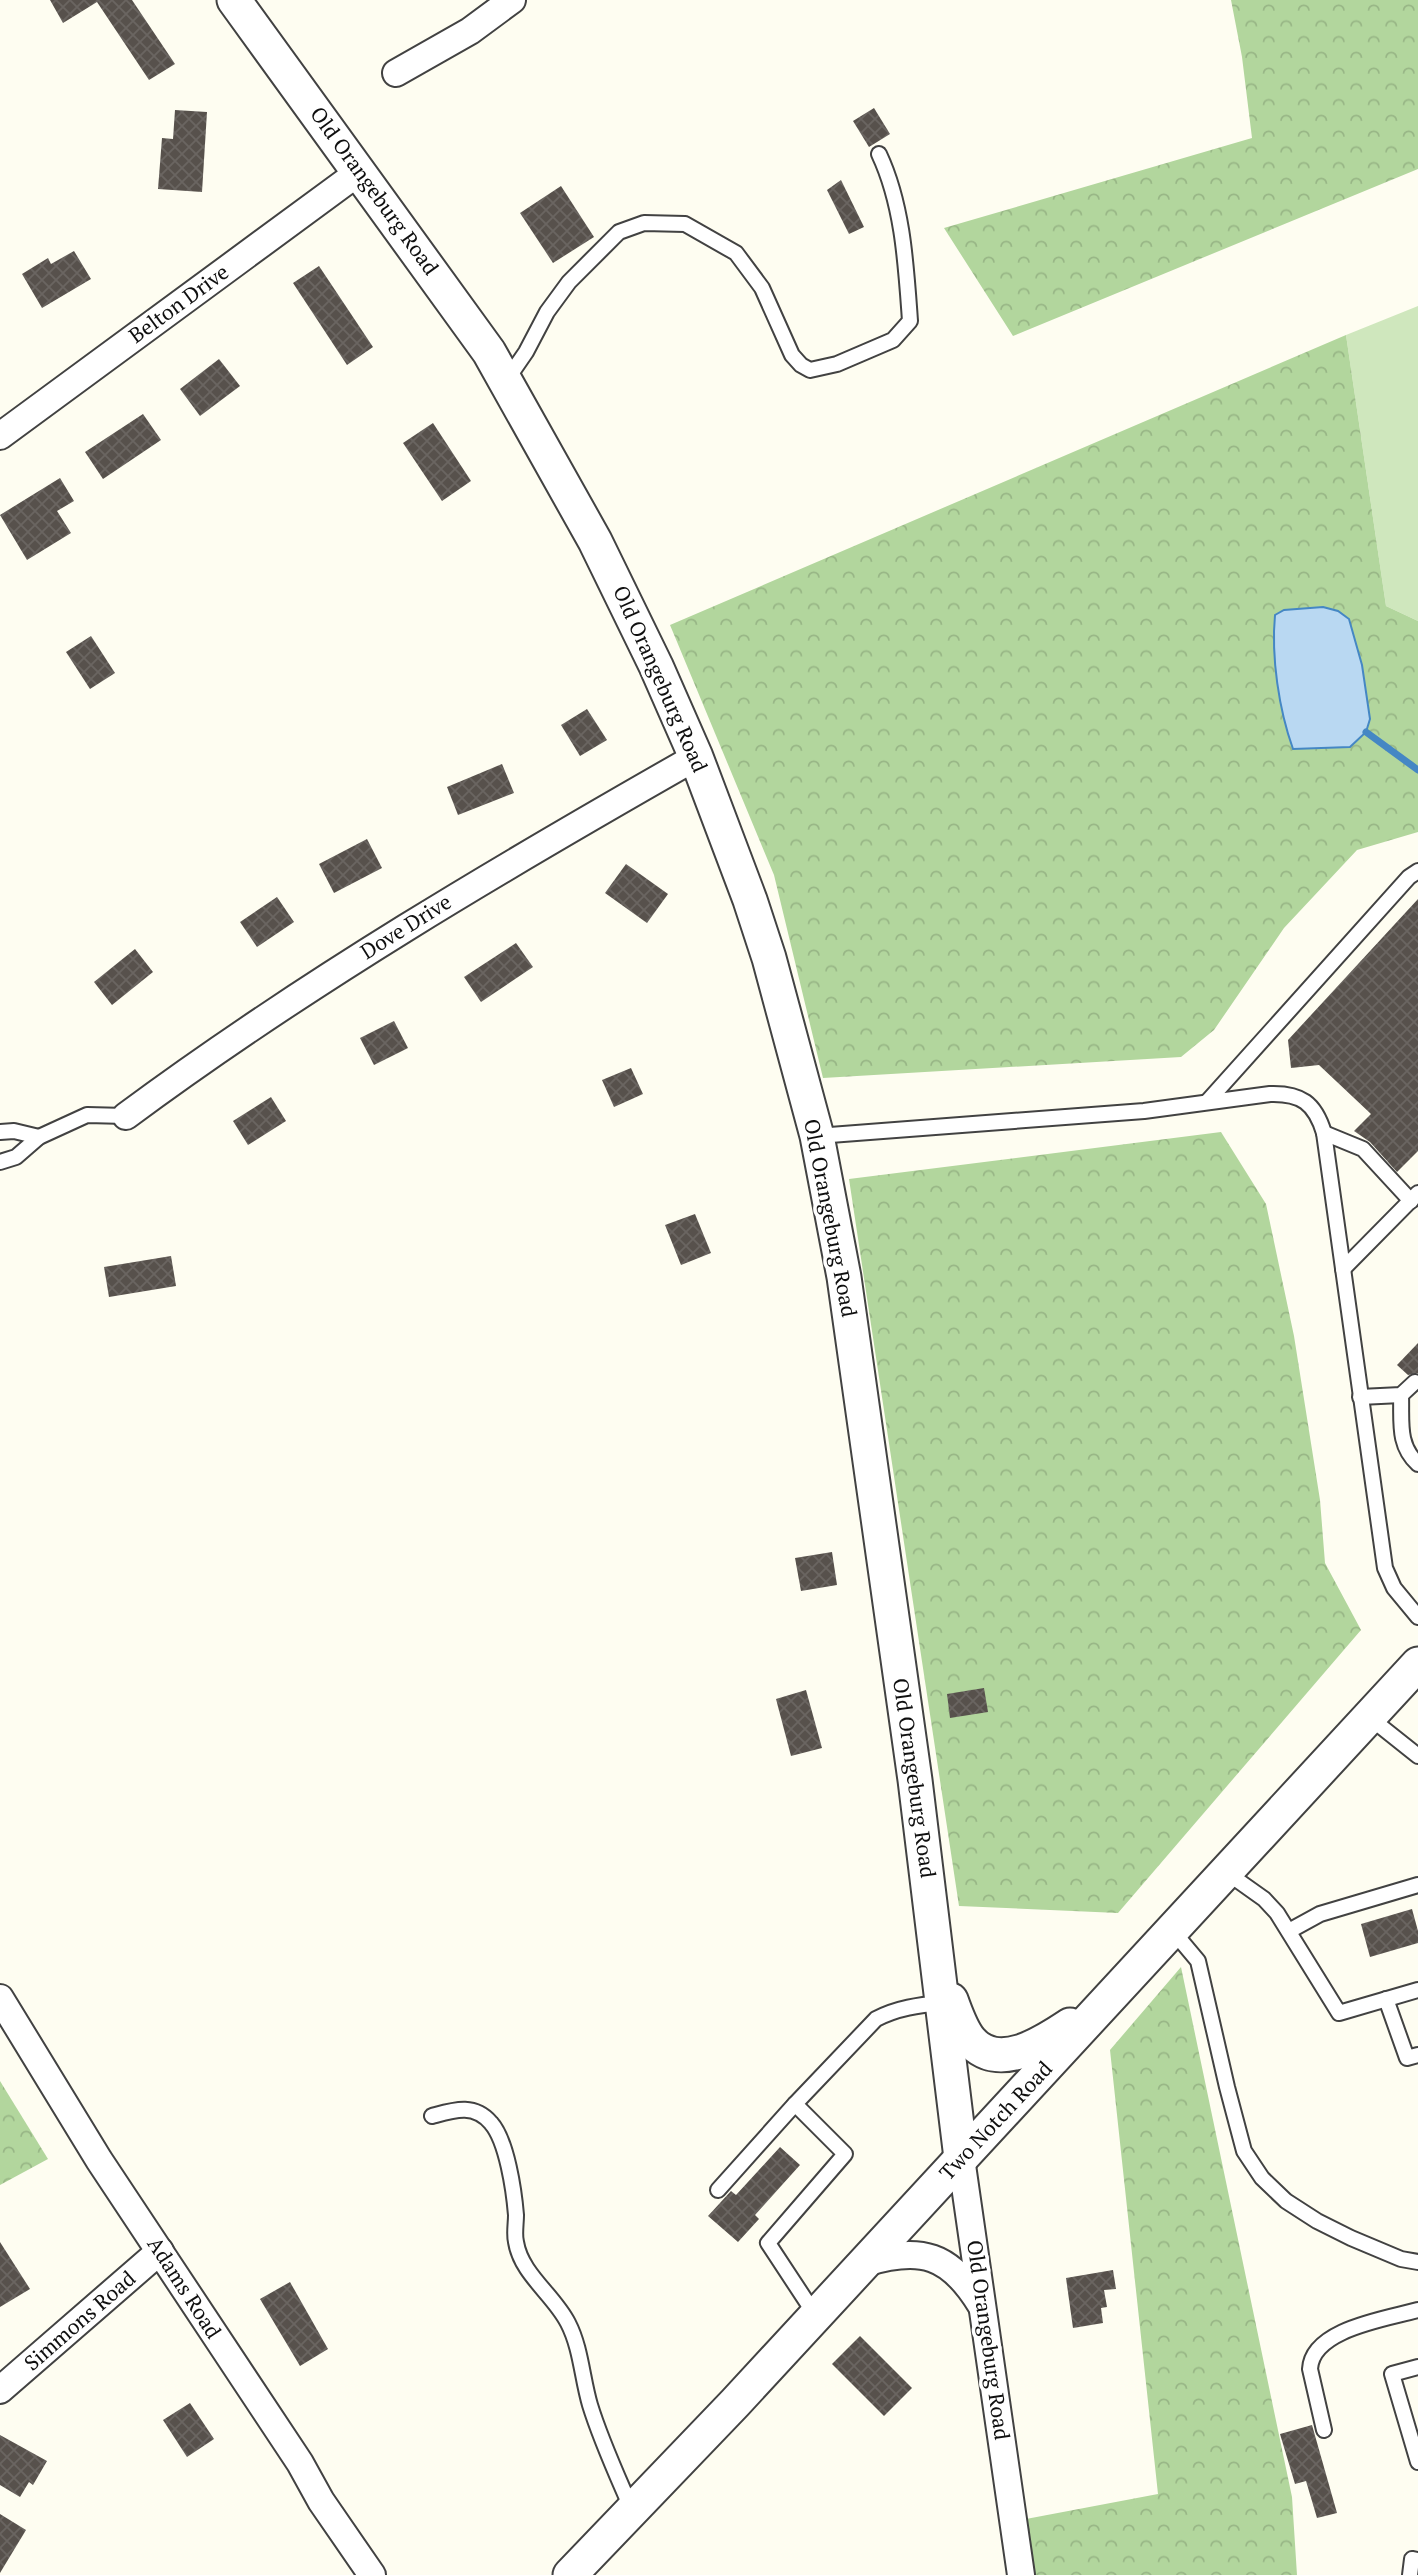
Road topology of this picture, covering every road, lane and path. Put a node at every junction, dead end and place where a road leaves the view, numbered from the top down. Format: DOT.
graph roads {
  1 [pos="234,0"];
  2 [pos="512,0"];
  3 [pos="396,73"];
  4 [pos="879,154"];
  5 [pos="359,172"];
  6 [pos="506,382"];
  7 [pos="0,436"];
  8 [pos="696,757"];
  9 [pos="1418,871"];
  10 [pos="1208,1102"];
  11 [pos="126,1116"];
  12 [pos="0,1132"];
  13 [pos="1324,1133"];
  14 [pos="817,1136"];
  15 [pos="39,1137"];
  16 [pos="0,1162"];
  17 [pos="1414,1197"];
  18 [pos="1343,1269"];
  19 [pos="1415,1382"];
  20 [pos="1401,1395"];
  21 [pos="1360,1397"];
  22 [pos="1418,1464"];
  23 [pos="1418,1617"];
  24 [pos="1418,1664"];
  25 [pos="1369,1717"];
  26 [pos="1418,1756"];
  27 [pos="1226,1872"];
  28 [pos="1418,1885"];
  29 [pos="1172,1930"];
  30 [pos="1289,1931"];
  31 [pos="940,1986"];
  32 [pos="1418,1990"];
  33 [pos="0,1998"];
  34 [pos="1386,1999"];
  35 [pos="1105,2003"];
  36 [pos="1413,2057"];
  37 [pos="795,2104"];
  38 [pos="432,2116"];
  39 [pos="961,2158"];
  40 [pos="718,2190"];
  41 [pos="160,2251"];
  42 [pos="1418,2262"];
  43 [pos="865,2263"];
  44 [pos="1418,2310"];
  45 [pos="984,2311"];
  46 [pos="816,2316"];
  47 [pos="1418,2367"];
  48 [pos="0,2390"];
  49 [pos="1324,2430"];
  50 [pos="1418,2462"];
  51 [pos="632,2510"];
  52 [pos="1418,2560"];
  53 [pos="372,2575"];
  54 [pos="570,2575"];
  55 [pos="1021,2575"];
  56 [pos="1410,2575"];
  1 -- 5 [label="street, Old Orangeburg Road"];
  2 -- 3 [label="street"];
  4 -- 6 [label="lane"];
  5 -- 6 [label="street, Old Orangeburg Road"];
  5 -- 7 [label="street, Belton Drive"];
  6 -- 8 [label="street, Old Orangeburg Road"];
  8 -- 11 [label="street, Dove Drive"];
  8 -- 14 [label="street, Old Orangeburg Road"];
  9 -- 10 [label="lane"];
  10 -- 13 [label="lane"];
  10 -- 14 [label="lane"];
  11 -- 15 [label="lane"];
  12 -- 15 [label="lane"];
  13 -- 17 [label="lane"];
  13 -- 18 [label="lane"];
  14 -- 31 [label="street, Old Orangeburg Road"];
  15 -- 16 [label="lane"];
  17 -- 18 [label="lane"];
  18 -- 21 [label="lane"];
  19 -- 20 [label="lane"];
  20 -- 21 [label="lane"];
  20 -- 22 [label="lane"];
  21 -- 23 [label="lane"];
  24 -- 25 [label="street, Two Notch Road"];
  25 -- 26 [label="lane"];
  25 -- 27 [label="street, Two Notch Road"];
  27 -- 29 [label="street, Two Notch Road"];
  27 -- 30 [label="lane"];
  28 -- 30 [label="lane"];
  29 -- 35 [label="street, Two Notch Road"];
  29 -- 42 [label="lane"];
  30 -- 34 [label="lane"];
  31 -- 35 [label="street"];
  31 -- 37 [label="lane"];
  31 -- 39 [label="street, Old Orangeburg Road"];
  32 -- 34 [label="lane"];
  33 -- 41 [label="street, Adams Road"];
  34 -- 36 [label="lane"];
  35 -- 39 [label="street, Two Notch Road"];
  37 -- 40 [label="lane"];
  37 -- 46 [label="lane"];
  38 -- 51 [label="lane"];
  39 -- 43 [label="street, Two Notch Road"];
  39 -- 45 [label="street, Old Orangeburg Road"];
  41 -- 48 [label="street, Simmons Road"];
  41 -- 53 [label="street, Adams Road"];
  43 -- 45 [label="street"];
  43 -- 46 [label="street, Two Notch Road"];
  44 -- 49 [label="lane"];
  45 -- 55 [label="street, Old Orangeburg Road"];
  46 -- 51 [label="street, Two Notch Road"];
  47 -- 50 [label="lane"];
  51 -- 54 [label="street, Two Notch Road"];
  52 -- 56 [label="lane"];
}
